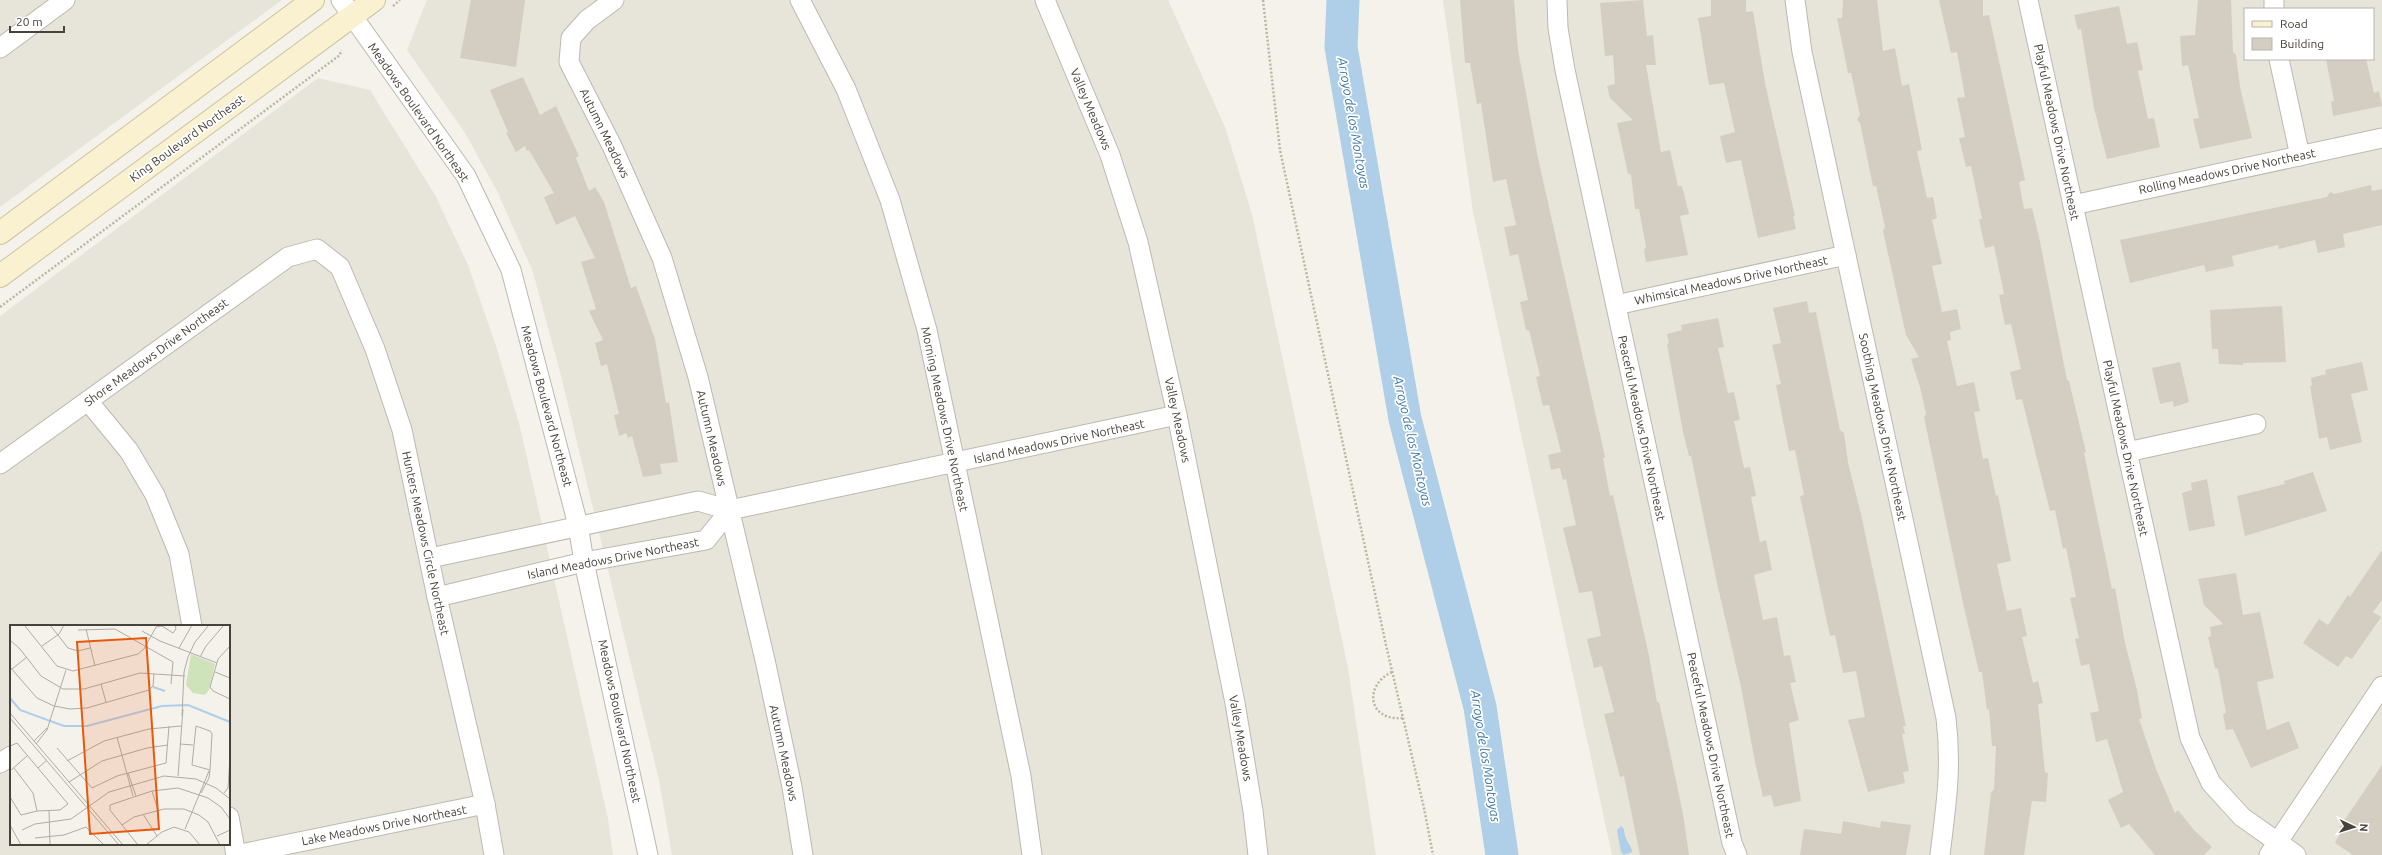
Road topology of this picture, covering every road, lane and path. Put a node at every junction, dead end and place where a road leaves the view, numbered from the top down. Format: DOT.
graph roads {
  1 [pos="65,0"];
  2 [pos="313,0"];
  3 [pos="400,0"];
  4 [pos="614,0"];
  5 [pos="800,0"];
  6 [pos="1045,0"];
  7 [pos="1263,0"];
  8 [pos="1557,0"];
  9 [pos="1795,0"];
  10 [pos="2028,0"];
  11 [pos="381,4"];
  12 [pos="351,15"];
  13 [pos="0,48"];
  14 [pos="2279,60"];
  15 [pos="2382,138"];
  16 [pos="2300,156"];
  17 [pos="2073,205"];
  18 [pos="0,233"];
  19 [pos="317,249"];
  20 [pos="1846,255"];
  21 [pos="0,276"];
  22 [pos="1616,305"];
  23 [pos="0,307"];
  24 [pos="88,401"];
  25 [pos="1177,415"];
  26 [pos="2256,424"];
  27 [pos="2127,452"];
  28 [pos="955,463"];
  29 [pos="0,464"];
  30 [pos="730,510"];
  31 [pos="578,525"];
  32 [pos="430,558"];
  33 [pos="584,562"];
  34 [pos="437,597"];
  35 [pos="192,625"];
  36 [pos="1392,672"];
  37 [pos="2382,686"];
  38 [pos="1403,718"];
  39 [pos="10,757"];
  40 [pos="0,764"];
  41 [pos="485,804"];
  42 [pos="230,822"];
  43 [pos="2273,849"];
  44 [pos="236,855"];
  45 [pos="494,855"];
  46 [pos="648,855"];
  47 [pos="803,855"];
  48 [pos="1032,855"];
  49 [pos="1258,855"];
  50 [pos="1433,855"];
  51 [pos="1737,855"];
  52 [pos="1940,855"];
  53 [pos="2296,855"];
  1 -- 13 [label="street"];
  2 -- 18 [label="street"];
  3 -- 11 [label="path"];
  4 -- 30 [label="street, Autumn Meadows"];
  5 -- 28 [label="street, Morning Meadows Drive Northeast"];
  6 -- 25 [label="street, Valley Meadows"];
  7 -- 36 [label="path"];
  8 -- 22 [label="street, Peaceful Meadows Drive Northeast"];
  9 -- 20 [label="street, Soothing Meadows Drive Northeast"];
  10 -- 17 [label="street, Playful Meadows Drive Northeast"];
  11 -- 12 [label="street, King Boulevard Northeast"];
  12 -- 21 [label="street, King Boulevard Northeast"];
  12 -- 23 [label="path"];
  12 -- 31 [label="street, Meadows Boulevard Northeast"];
  14 -- 16 [label="street"];
  15 -- 16 [label="street, Rolling Meadows Drive Northeast"];
  16 -- 17 [label="street, Rolling Meadows Drive Northeast"];
  17 -- 27 [label="street, Playful Meadows Drive Northeast"];
  19 -- 24 [label="street, Shore Meadows Drive Northeast"];
  19 -- 32 [label="street, Hunters Meadows Circle Northeast"];
  20 -- 22 [label="street, Whimsical Meadows Drive Northeast"];
  20 -- 52 [label="street, Soothing Meadows Drive Northeast"];
  22 -- 51 [label="street, Peaceful Meadows Drive Northeast"];
  24 -- 29 [label="street, Shore Meadows Drive Northeast"];
  24 -- 35 [label="street"];
  25 -- 28 [label="street, Island Meadows Drive Northeast"];
  25 -- 49 [label="street, Valley Meadows"];
  26 -- 27 [label="street"];
  27 -- 43 [label="street, Playful Meadows Drive Northeast"];
  28 -- 30 [label="street, Island Meadows Drive Northeast"];
  28 -- 48 [label="street, Morning Meadows Drive Northeast"];
  30 -- 31 [label="street, Island Meadows Drive Northeast"];
  30 -- 33 [label="street, Island Meadows Drive Northeast"];
  30 -- 47 [label="street, Autumn Meadows"];
  31 -- 32 [label="street, Island Meadows Drive Northeast"];
  31 -- 33 [label="street, Meadows Boulevard Northeast"];
  32 -- 34 [label="street, Hunters Meadows Circle Northeast"];
  33 -- 34 [label="street, Island Meadows Drive Northeast"];
  33 -- 46 [label="street, Meadows Boulevard Northeast"];
  34 -- 41 [label="street, Hunters Meadows Circle Northeast"];
  36 -- 38 [label="path"];
  36 -- 38 [label="path"];
  37 -- 43 [label="street"];
  38 -- 50 [label="path"];
  39 -- 40 [label="street"];
  41 -- 44 [label="street, Lake Meadows Drive Northeast"];
  41 -- 45 [label="street, Hunters Meadows Circle Northeast"];
  42 -- 44 [label="street"];
  43 -- 53 [label="street, Playful Meadows Drive Northeast"];
}
